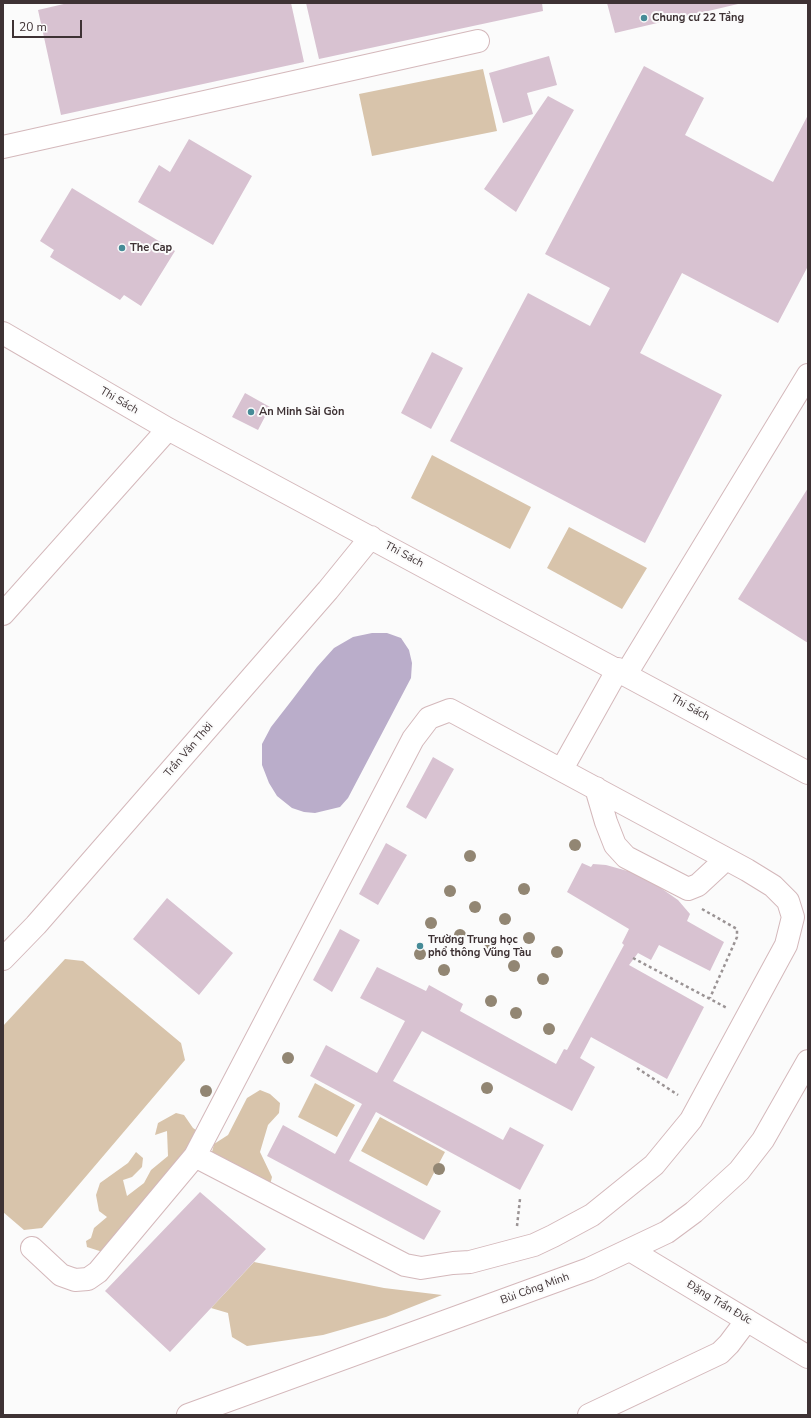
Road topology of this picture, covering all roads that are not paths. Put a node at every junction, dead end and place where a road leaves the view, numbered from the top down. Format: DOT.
graph roads {
  1 [pos="478,41"];
  2 [pos="3,147"];
  3 [pos="3,332"];
  4 [pos="808,375"];
  5 [pos="168,428"];
  6 [pos="371,537"];
  7 [pos="3,614"];
  8 [pos="622,672"];
  9 [pos="562,769"];
  10 [pos="808,773"];
  11 [pos="596,788"];
  12 [pos="726,859"];
  13 [pos="3,959"];
  14 [pos="808,1061"];
  15 [pos="195,1156"];
  16 [pos="32,1248"];
  17 [pos="630,1250"];
  18 [pos="747,1320"];
  19 [pos="808,1357"];
  20 [pos="188,1415"];
  21 [pos="589,1415"];
  1 -- 2 [label="street"];
  3 -- 5 [label="street, Thi Sách"];
  4 -- 8 [label="street"];
  5 -- 6 [label="street, Thi Sách"];
  5 -- 7 [label="street"];
  6 -- 8 [label="street, Thi Sách"];
  6 -- 13 [label="street, Trần Văn Thời"];
  8 -- 9 [label="street"];
  8 -- 10 [label="street, Thi Sách"];
  9 -- 11 [label="street"];
  9 -- 15 [label="street"];
  11 -- 12 [label="street"];
  11 -- 12 [label="street"];
  12 -- 15 [label="street"];
  14 -- 17 [label="street, Bùi Công Minh"];
  15 -- 16 [label="street"];
  17 -- 18 [label="street, Đặng Trần Đức"];
  17 -- 20 [label="street, Bùi Công Minh"];
  18 -- 19 [label="street, Đặng Trần Đức"];
  18 -- 21 [label="street"];
}
